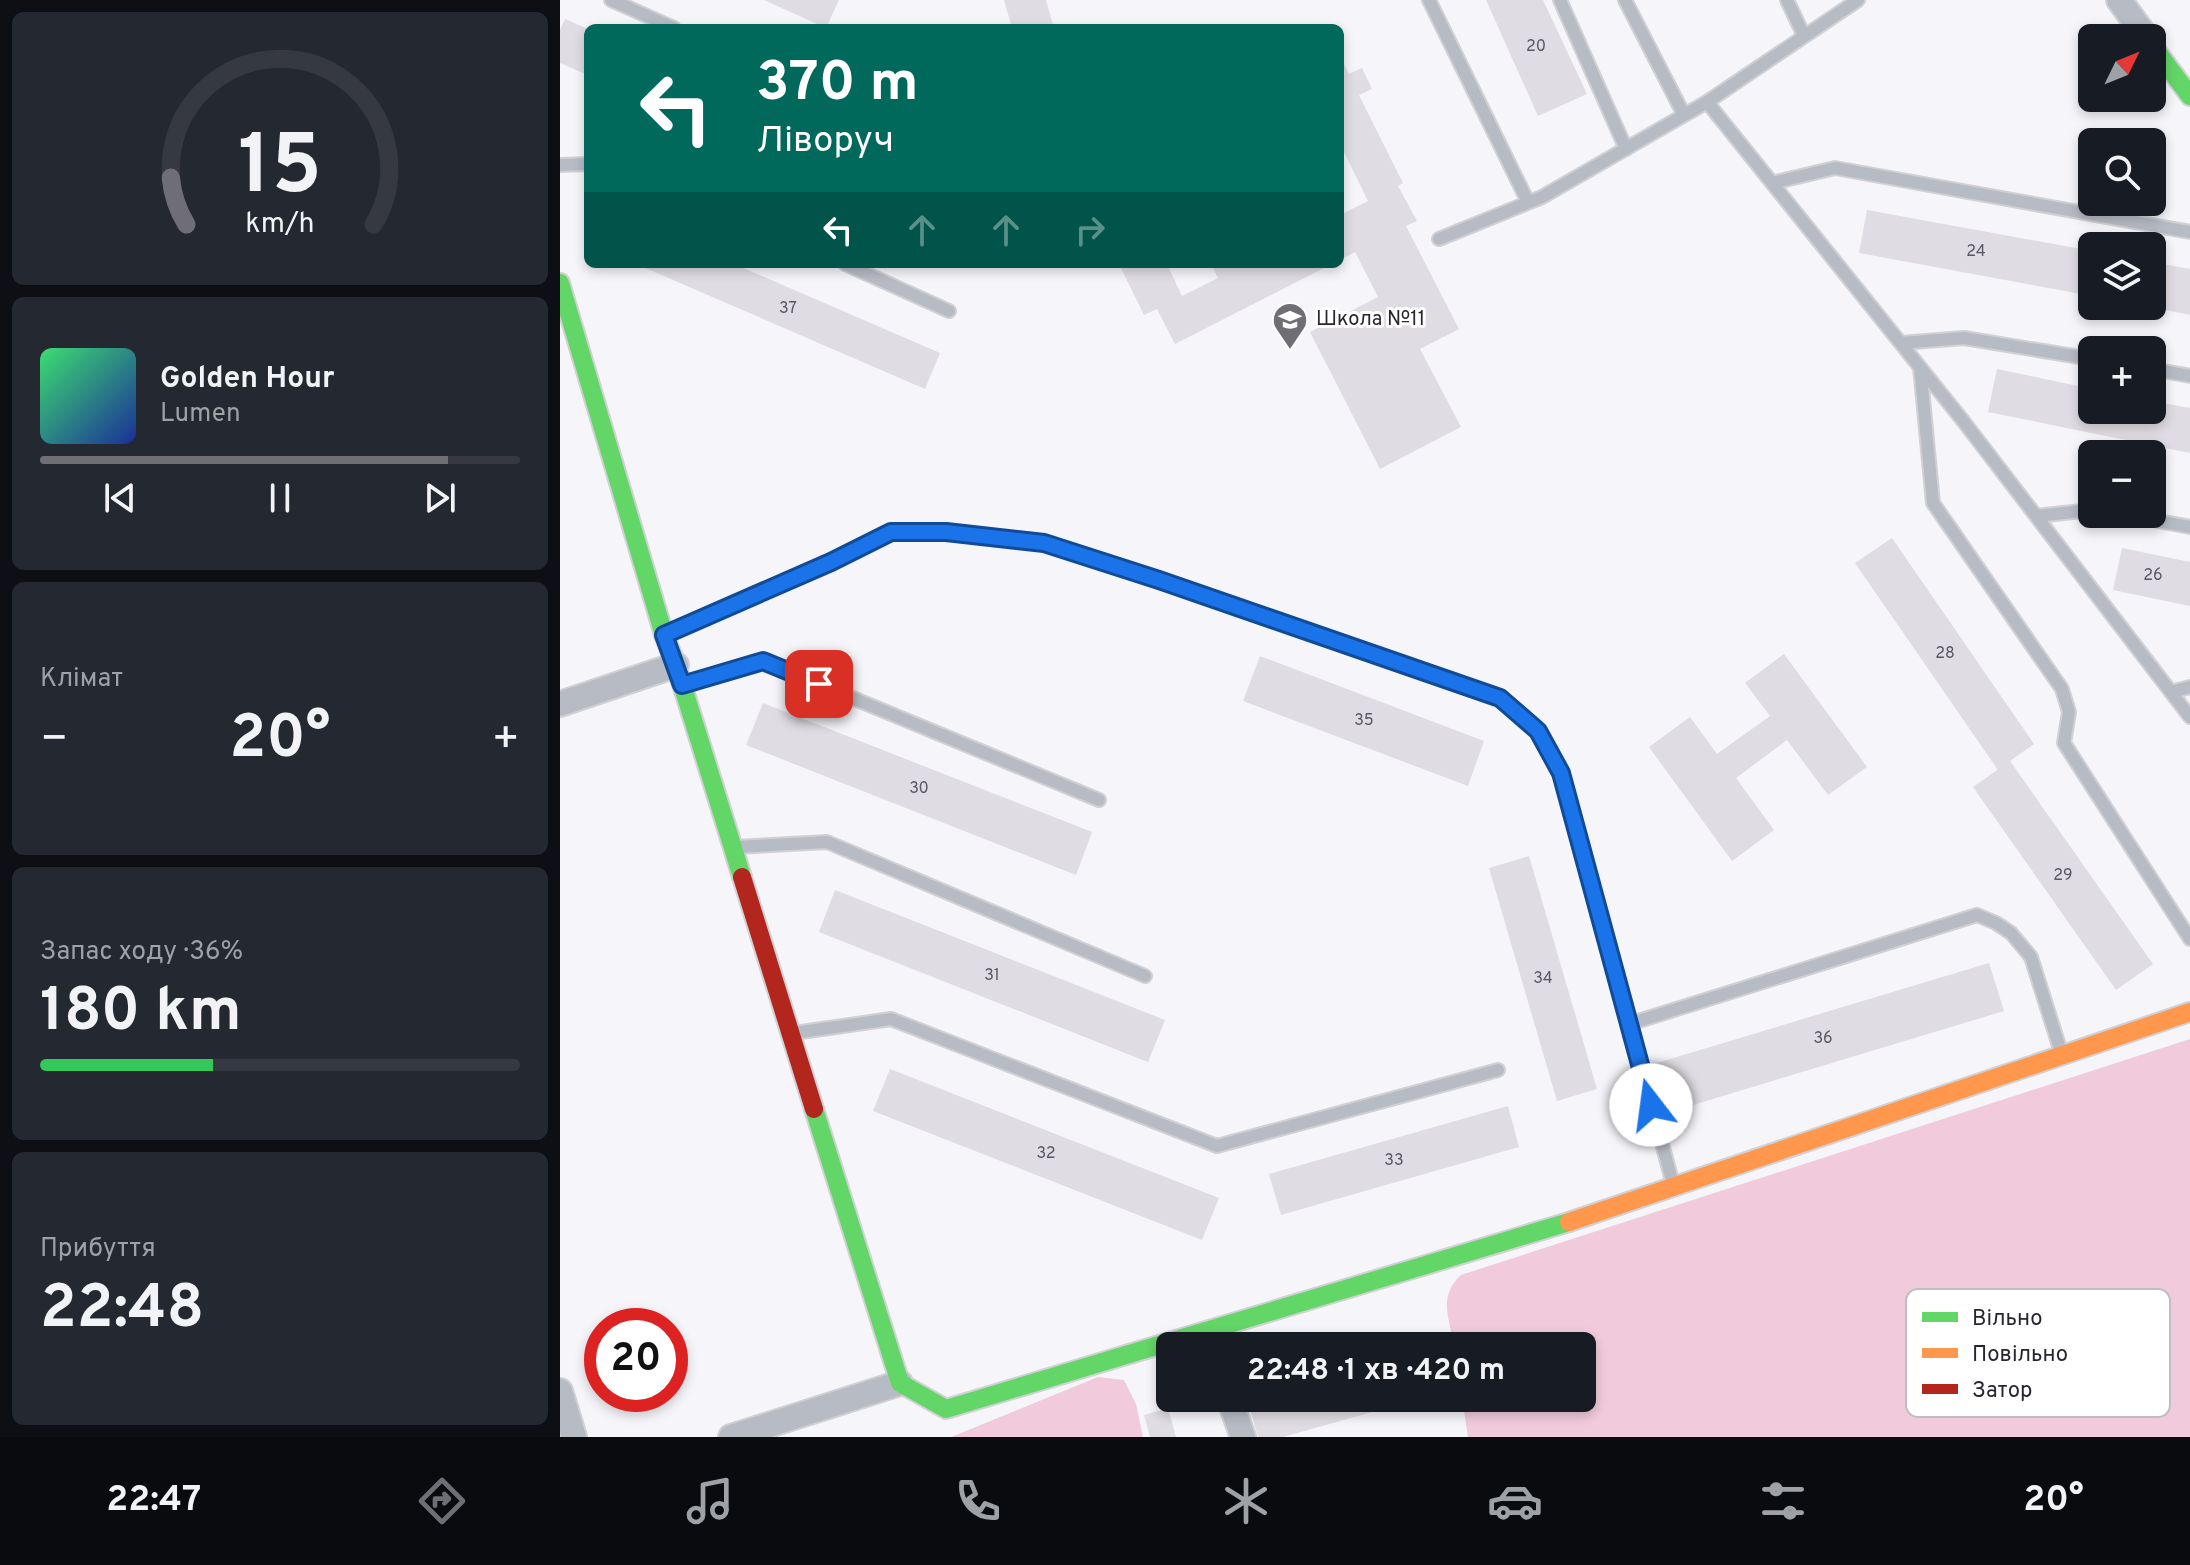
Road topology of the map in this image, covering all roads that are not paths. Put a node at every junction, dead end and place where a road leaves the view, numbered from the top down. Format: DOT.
graph roads {
  1 [pos="611,0"];
  2 [pos="1429,0"];
  3 [pos="1560,0"];
  4 [pos="1625,0"];
  5 [pos="1787,0"];
  6 [pos="1858,0"];
  7 [pos="2119,0"];
  8 [pos="665,24"];
  9 [pos="2137,24"];
  10 [pos="1804,36"];
  11 [pos="2166,64"];
  12 [pos="2190,96"];
  13 [pos="1707,102"];
  14 [pos="1684,115"];
  15 [pos="1626,149"];
  16 [pos="584,164"];
  17 [pos="560,165"];
  18 [pos="1772,183"];
  19 [pos="1528,202"];
  20 [pos="2190,232"];
  21 [pos="1439,239"];
  22 [pos="854,268"];
  23 [pos="560,283"];
  24 [pos="949,311"];
  25 [pos="1901,343"];
  26 [pos="2078,357"];
  27 [pos="1920,367"];
  28 [pos="2166,372"];
  29 [pos="2190,376"];
  30 [pos="2078,512"];
  31 [pos="2036,516"];
  32 [pos="2166,523"];
  33 [pos="2190,527"];
  34 [pos="664,635"];
  35 [pos="679,675"];
  36 [pos="2190,687"];
  37 [pos="2171,692"];
  38 [pos="560,704"];
  39 [pos="2190,717"];
  40 [pos="1099,800"];
  41 [pos="732,847"];
  42 [pos="2190,939"];
  43 [pos="1145,976"];
  44 [pos="2190,1012"];
  45 [pos="1629,1024"];
  46 [pos="791,1033"];
  47 [pos="2062,1055"];
  48 [pos="1498,1070"];
  49 [pos="1673,1187"];
  50 [pos="1233,1332"];
  51 [pos="1156,1353"];
  52 [pos="900,1383"];
  53 [pos="560,1391"];
  54 [pos="1234,1412"];
  55 [pos="574,1437"];
  56 [pos="731,1437"];
  57 [pos="1243,1437"];
  1 -- 8 [label="lane"];
  2 -- 19 [label="lane"];
  3 -- 15 [label="lane"];
  4 -- 14 [label="lane"];
  5 -- 10 [label="lane"];
  6 -- 10 [label="lane"];
  7 -- 9 [label="street"];
  10 -- 13 [label="lane"];
  11 -- 12 [label="street"];
  13 -- 14 [label="lane"];
  13 -- 18 [label="lane"];
  14 -- 15 [label="lane"];
  15 -- 19 [label="lane"];
  16 -- 17 [label="lane"];
  18 -- 20 [label="lane"];
  18 -- 25 [label="lane"];
  19 -- 21 [label="lane"];
  22 -- 24 [label="lane"];
  23 -- 34 [label="street"];
  25 -- 26 [label="lane"];
  25 -- 27 [label="lane"];
  27 -- 31 [label="lane"];
  27 -- 42 [label="lane"];
  28 -- 29 [label="lane"];
  30 -- 31 [label="lane"];
  31 -- 37 [label="lane"];
  32 -- 33 [label="lane"];
  34 -- 35 [label="street"];
  34 -- 45 [label="lane"];
  35 -- 38 [label="street"];
  35 -- 40 [label="lane"];
  35 -- 41 [label="street"];
  36 -- 37 [label="lane"];
  37 -- 39 [label="lane"];
  41 -- 43 [label="lane"];
  41 -- 46 [label="street"];
  44 -- 47 [label="street"];
  45 -- 47 [label="lane"];
  45 -- 49 [label="lane"];
  46 -- 48 [label="lane"];
  46 -- 52 [label="street"];
  47 -- 49 [label="street"];
  49 -- 50 [label="street"];
  51 -- 52 [label="street"];
  52 -- 56 [label="street"];
  53 -- 55 [label="street"];
  54 -- 57 [label="street"];
}
